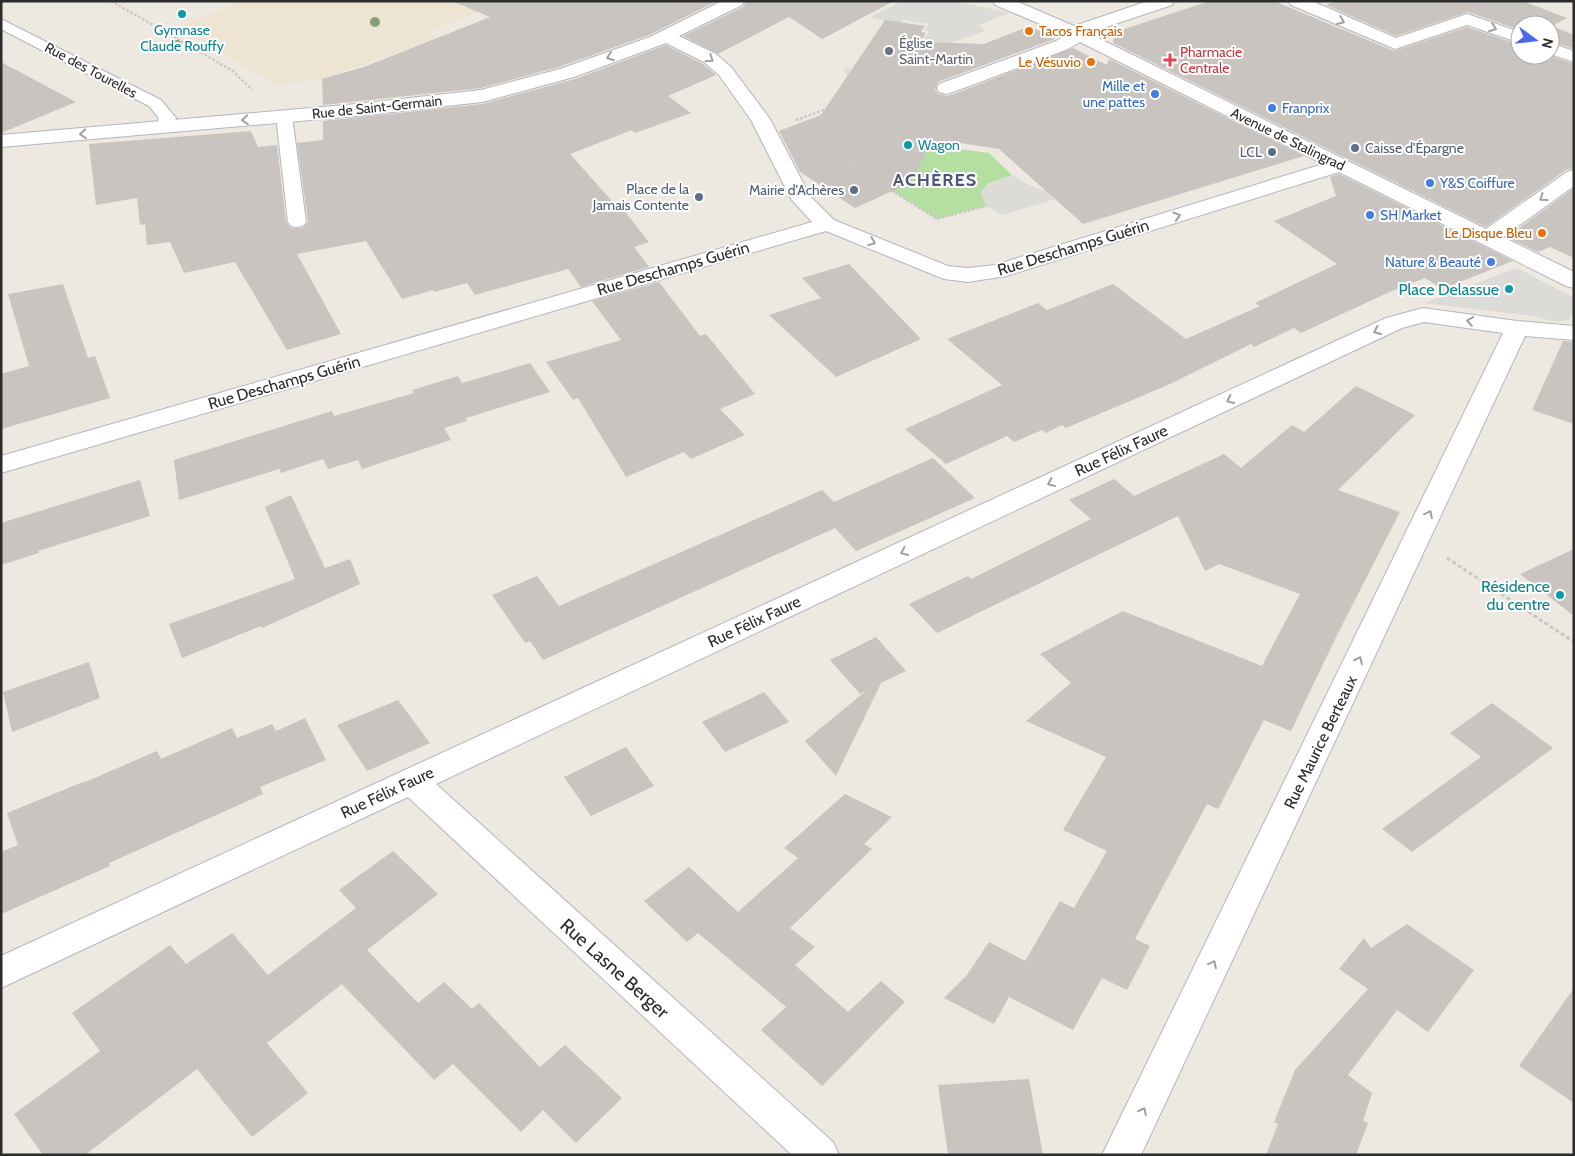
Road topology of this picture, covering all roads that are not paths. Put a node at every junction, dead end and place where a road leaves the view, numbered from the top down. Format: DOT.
graph roads {
  1 [pos="736,1"];
  2 [pos="1001,1"];
  3 [pos="1166,1"];
  4 [pos="1297,1"];
  5 [pos="1,23"];
  6 [pos="1076,34"];
  7 [pos="1510,34"];
  8 [pos="667,36"];
  9 [pos="1560,52"];
  10 [pos="1574,57"];
  11 [pos="946,88"];
  12 [pos="284,116"];
  13 [pos="164,126"];
  14 [pos="1,141"];
  15 [pos="1341,166"];
  16 [pos="1574,176"];
  17 [pos="297,222"];
  18 [pos="827,224"];
  19 [pos="1489,237"];
  20 [pos="1574,281"];
  21 [pos="1517,328"];
  22 [pos="1574,333"];
  23 [pos="1,466"];
  24 [pos="411,781"];
  25 [pos="1,973"];
  26 [pos="820,1155"];
  27 [pos="1122,1155"];
  1 -- 8 [label="street, Rue de Saint-Germain"];
  2 -- 6 [label="street, Avenue de Stalingrad"];
  3 -- 6 [label="street"];
  4 -- 7 [label="street, one-way"];
  5 -- 13 [label="lane, Rue des Tourelles"];
  6 -- 11 [label="street"];
  6 -- 15 [label="street, Avenue de Stalingrad"];
  8 -- 12 [label="street, Rue de Saint-Germain, one-way"];
  8 -- 18 [label="street, one-way"];
  9 -- 10 [label="street"];
  12 -- 13 [label="street, Rue de Saint-Germain, one-way"];
  12 -- 17 [label="lane"];
  13 -- 14 [label="street, Rue de Saint-Germain, one-way"];
  18 -- 15 [label="street, Rue Deschamps Guérin, one-way"];
  15 -- 19 [label="street, Avenue de Stalingrad"];
  16 -- 19 [label="street, one-way"];
  18 -- 23 [label="street, Rue Deschamps Guérin"];
  19 -- 20 [label="street, Avenue de Stalingrad"];
  21 -- 22 [label="street"];
  21 -- 24 [label="street, Rue Félix Faure, one-way"];
  27 -- 21 [label="street, Rue Maurice Berteaux, one-way"];
  24 -- 25 [label="street, Rue Félix Faure"];
  24 -- 26 [label="street, Rue Lasne Berger"];
}
